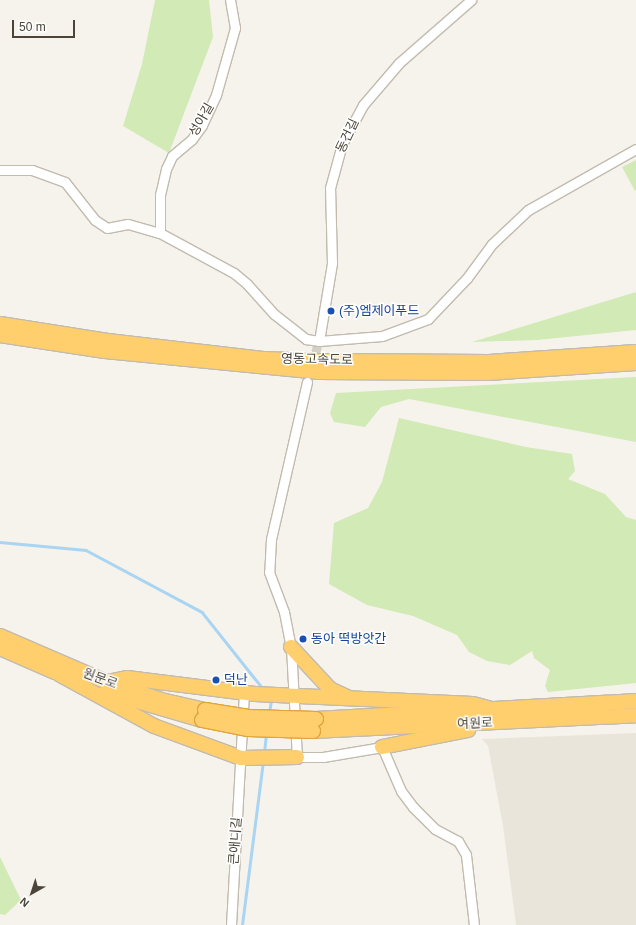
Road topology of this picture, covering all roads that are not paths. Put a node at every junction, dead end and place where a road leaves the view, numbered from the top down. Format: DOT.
graph roads {
  1 [pos="230,0"];
  2 [pos="470,0"];
  3 [pos="636,148"];
  4 [pos="0,170"];
  5 [pos="160,233"];
  6 [pos="0,324"];
  7 [pos="0,335"];
  8 [pos="319,340"];
  9 [pos="636,352"];
  10 [pos="636,363"];
  11 [pos="307,382"];
  12 [pos="0,636"];
  13 [pos="291,647"];
  14 [pos="0,648"];
  15 [pos="59,674"];
  16 [pos="107,682"];
  17 [pos="250,693"];
  18 [pos="295,696"];
  19 [pos="353,700"];
  20 [pos="636,701"];
  21 [pos="203,715"];
  22 [pos="636,715"];
  23 [pos="496,716"];
  24 [pos="382,747"];
  25 [pos="297,757"];
  26 [pos="246,758"];
  27 [pos="231,925"];
  28 [pos="474,925"];
  1 -- 5 [label="street, 성아길"];
  2 -- 8 [label="street, 동건길"];
  3 -- 8 [label="street"];
  4 -- 5 [label="street"];
  5 -- 8 [label="street"];
  6 -- 9 [label="highway, 영동고속도로"];
  7 -- 10 [label="highway, 영동고속도로"];
  11 -- 13 [label="street"];
  12 -- 16 [label="highway, 원문로"];
  13 -- 18 [label="street"];
  13 -- 19 [label="highway"];
  14 -- 15 [label="highway, 원문로"];
  15 -- 21 [label="highway, 원문로"];
  15 -- 26 [label="highway"];
  16 -- 17 [label="highway"];
  16 -- 21 [label="highway, 원문로"];
  17 -- 18 [label="highway"];
  17 -- 26 [label="street, 큰애니길"];
  18 -- 19 [label="highway"];
  18 -- 25 [label="street"];
  19 -- 23 [label="highway"];
  20 -- 23 [label="highway, 여원로"];
  21 -- 23 [label="highway, 여원로, bridge"];
  22 -- 23 [label="highway, 여원로"];
  23 -- 24 [label="highway"];
  24 -- 25 [label="street"];
  24 -- 28 [label="street"];
  25 -- 26 [label="highway"];
  26 -- 27 [label="street, 큰애니길"];
}
